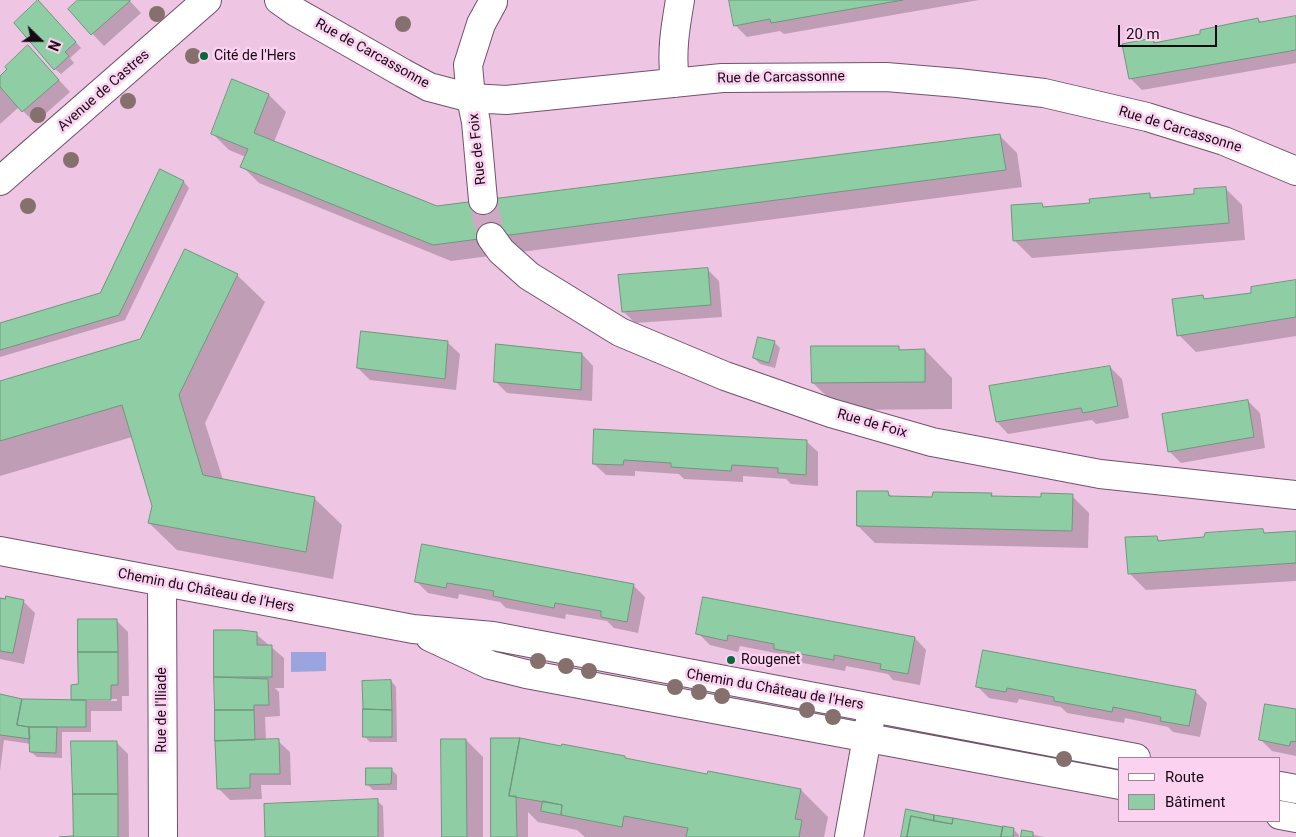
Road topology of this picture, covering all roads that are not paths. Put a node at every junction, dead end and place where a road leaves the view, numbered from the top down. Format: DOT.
graph roads {
  1 [pos="207,0"];
  2 [pos="279,0"];
  3 [pos="680,0"];
  4 [pos="493,2"];
  5 [pos="676,83"];
  6 [pos="471,98"];
  7 [pos="1296,171"];
  8 [pos="0,181"];
  9 [pos="483,200"];
  10 [pos="491,237"];
  11 [pos="1296,495"];
  12 [pos="0,551"];
  13 [pos="162,582"];
  14 [pos="413,629"];
  15 [pos="873,707"];
  16 [pos="868,738"];
  17 [pos="1131,757"];
  18 [pos="1118,785"];
  19 [pos="1281,786"];
  20 [pos="1296,789"];
  21 [pos="1281,815"];
  22 [pos="1296,818"];
  23 [pos="163,837"];
  24 [pos="849,837"];
  1 -- 8 [label="street, Avenue de Castres"];
  2 -- 6 [label="street, Rue de Carcassonne"];
  3 -- 5 [label="street"];
  4 -- 6 [label="street, Rue de Foix"];
  5 -- 6 [label="street, Rue de Carcassonne"];
  5 -- 7 [label="street, Rue de Carcassonne"];
  6 -- 9 [label="street, Rue de Foix"];
  10 -- 11 [label="street, Rue de Foix"];
  12 -- 13 [label="street, Chemin du Château de l'Hers"];
  13 -- 14 [label="street, Chemin du Château de l'Hers"];
  13 -- 23 [label="street, Rue de l'Iliade"];
  14 -- 15 [label="street, Chemin du Château de l'Hers"];
  14 -- 16 [label="street, Chemin du Château de l'Hers"];
  15 -- 16 [label="street"];
  15 -- 17 [label="street, Chemin du Château de l'Hers"];
  16 -- 18 [label="street, Chemin du Château de l'Hers"];
  16 -- 24 [label="street"];
  19 -- 20 [label="street"];
  21 -- 22 [label="street"];
}
